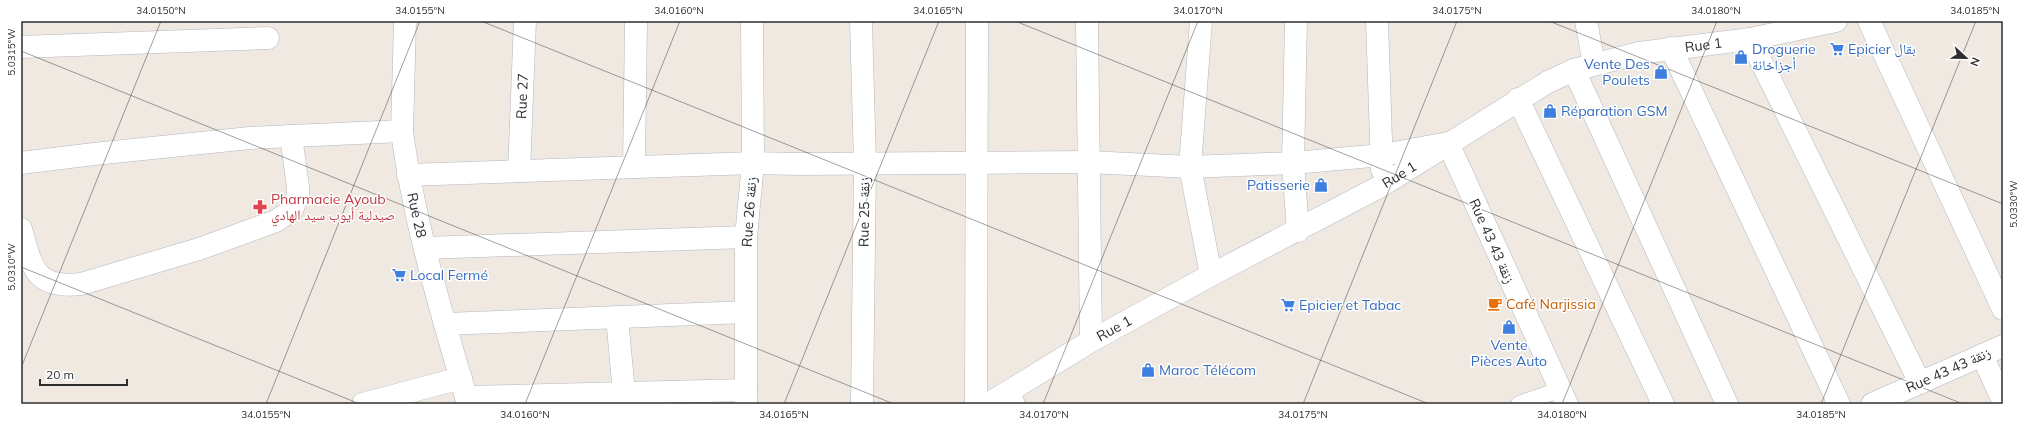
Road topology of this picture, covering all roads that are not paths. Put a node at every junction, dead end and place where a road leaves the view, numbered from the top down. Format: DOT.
graph roads {
  1 [pos="405,21"];
  2 [pos="526,21"];
  3 [pos="636,21"];
  4 [pos="752,21"];
  5 [pos="861,21"];
  6 [pos="977,21"];
  7 [pos="1088,21"];
  8 [pos="1201,21"];
  9 [pos="1296,21"];
  10 [pos="1377,21"];
  11 [pos="1586,21"];
  12 [pos="1836,21"];
  13 [pos="1869,21"];
  14 [pos="1793,25"];
  15 [pos="268,38"];
  16 [pos="1750,39"];
  17 [pos="21,47"];
  18 [pos="1671,48"];
  19 [pos="1584,67"];
  20 [pos="1518,99"];
  21 [pos="402,131"];
  22 [pos="291,136"];
  23 [pos="1448,143"];
  24 [pos="1383,155"];
  25 [pos="753,162"];
  26 [pos="1089,162"];
  27 [pos="21,163"];
  28 [pos="975,163"];
  29 [pos="1293,163"];
  30 [pos="865,164"];
  31 [pos="634,167"];
  32 [pos="1190,167"];
  33 [pos="519,171"];
  34 [pos="408,175"];
  35 [pos="1381,186"];
  36 [pos="21,229"];
  37 [pos="1298,231"];
  38 [pos="746,238"];
  39 [pos="425,248"];
  40 [pos="1211,275"];
  41 [pos="2003,309"];
  42 [pos="746,312"];
  43 [pos="617,317"];
  44 [pos="445,324"];
  45 [pos="1091,341"];
  46 [pos="2003,346"];
  47 [pos="1982,355"];
  48 [pos="1920,383"];
  49 [pos="465,393"];
  50 [pos="746,397"];
  51 [pos="1014,397"];
  52 [pos="1563,397"];
  53 [pos="625,398"];
  54 [pos="2003,401"];
  55 [pos="363,404"];
  56 [pos="862,404"];
  57 [pos="976,404"];
  58 [pos="988,404"];
  59 [pos="1519,404"];
  60 [pos="1663,404"];
  61 [pos="1728,404"];
  62 [pos="1838,404"];
  63 [pos="1872,404"];
  1 -- 21 [label="street, Rue 28"];
  2 -- 33 [label="street, Rue 27"];
  3 -- 31 [label="street"];
  4 -- 25 [label="street, Rue 26 زنقة"];
  5 -- 30 [label="street, Rue 25 زنقة"];
  6 -- 28 [label="street"];
  7 -- 26 [label="street"];
  8 -- 32 [label="street"];
  9 -- 29 [label="street"];
  10 -- 24 [label="street"];
  11 -- 19 [label="street"];
  12 -- 14 [label="street, Rue 1"];
  13 -- 41 [label="street"];
  14 -- 16 [label="street, Rue 1"];
  15 -- 17 [label="street"];
  16 -- 18 [label="street, Rue 1"];
  16 -- 48 [label="street"];
  18 -- 19 [label="street, Rue 1"];
  18 -- 62 [label="street"];
  19 -- 20 [label="street, Rue 1"];
  19 -- 61 [label="street"];
  20 -- 23 [label="street, Rue 1"];
  20 -- 60 [label="street"];
  21 -- 22 [label="street"];
  21 -- 34 [label="street, Rue 28"];
  22 -- 27 [label="street"];
  22 -- 36 [label="street"];
  23 -- 24 [label="street"];
  23 -- 35 [label="street, Rue 1"];
  23 -- 52 [label="street, Rue 43 زنقة 43"];
  24 -- 29 [label="street"];
  24 -- 35 [label="street"];
  25 -- 30 [label="street"];
  25 -- 31 [label="street"];
  25 -- 38 [label="street, Rue 26 زنقة"];
  26 -- 28 [label="street"];
  26 -- 32 [label="street"];
  26 -- 45 [label="street"];
  28 -- 30 [label="street"];
  28 -- 57 [label="street"];
  29 -- 32 [label="street"];
  29 -- 37 [label="street"];
  30 -- 56 [label="street, Rue 25 زنقة"];
  31 -- 33 [label="street"];
  32 -- 40 [label="street"];
  33 -- 34 [label="street"];
  34 -- 39 [label="street, Rue 28"];
  35 -- 37 [label="street, Rue 1"];
  37 -- 40 [label="street, Rue 1"];
  38 -- 39 [label="street"];
  38 -- 42 [label="street, Rue 26 زنقة"];
  39 -- 44 [label="street, Rue 28"];
  40 -- 45 [label="street, Rue 1"];
  42 -- 43 [label="street"];
  42 -- 50 [label="street, Rue 26 زنقة"];
  43 -- 44 [label="street"];
  43 -- 53 [label="street"];
  44 -- 49 [label="street, Rue 28"];
  45 -- 51 [label="street, Rue 1"];
  46 -- 47 [label="street, Rue 43 زنقة 43"];
  47 -- 48 [label="street, Rue 43 زنقة 43"];
  47 -- 54 [label="street"];
  48 -- 63 [label="street, Rue 43 زنقة 43"];
  49 -- 53 [label="street"];
  49 -- 55 [label="street"];
  50 -- 53 [label="street"];
  51 -- 58 [label="street, Rue 1"];
  52 -- 59 [label="lane"];
}
